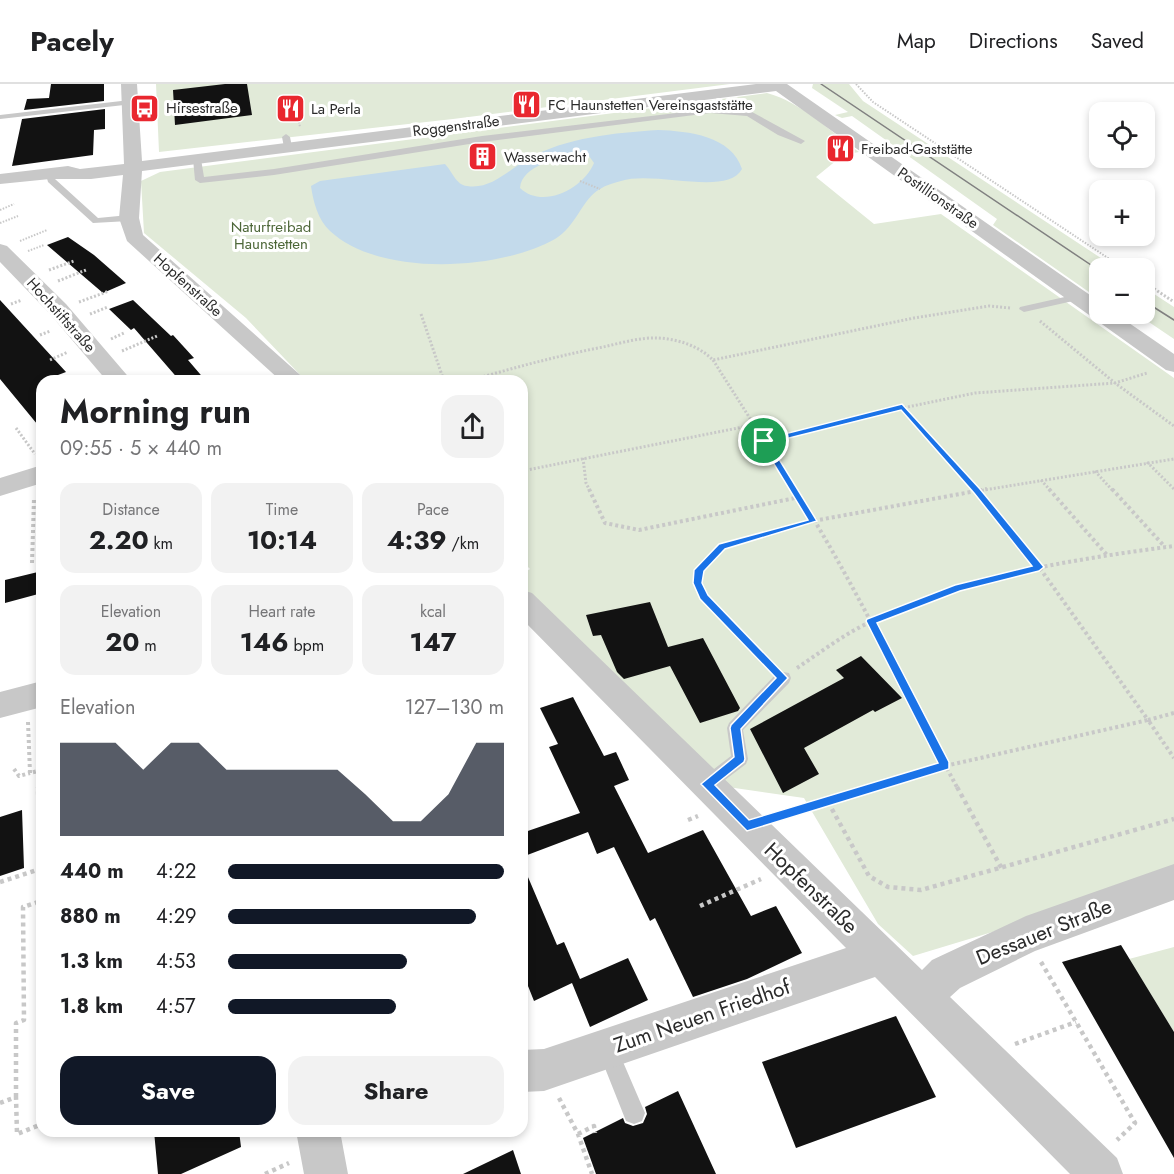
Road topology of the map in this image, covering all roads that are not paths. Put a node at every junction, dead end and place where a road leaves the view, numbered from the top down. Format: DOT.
graph roads {
  1 [pos="129,84"];
  2 [pos="777,85"];
  3 [pos="130,102"];
  4 [pos="0,117"];
  5 [pos="801,141"];
  6 [pos="197,159"];
  7 [pos="133,167"];
  8 [pos="48,173"];
  9 [pos="0,179"];
  10 [pos="129,218"];
  11 [pos="9,245"];
  12 [pos="1078,297"];
  13 [pos="1089,305"];
  14 [pos="1024,309"];
  15 [pos="1116,324"];
  16 [pos="1174,365"];
  17 [pos="115,375"];
  18 [pos="288,375"];
  19 [pos="36,469"];
  20 [pos="0,487"];
  21 [pos="528,608"];
  22 [pos="783,678"];
  23 [pos="707,784"];
  24 [pos="1174,882"];
  25 [pos="880,956"];
  26 [pos="923,996"];
  27 [pos="607,1048"];
  28 [pos="533,1071"];
  29 [pos="634,1113"];
  30 [pos="319,1137"];
  31 [pos="1096,1169"];
  32 [pos="326,1174"];
  1 -- 3 [label="street"];
  2 -- 6 [label="street, Roggenstraße"];
  2 -- 12 [label="street, Postillionstraße"];
  3 -- 4 [label="lane"];
  3 -- 7 [label="street"];
  5 -- 6 [label="lane"];
  6 -- 7 [label="street, Roggenstraße"];
  7 -- 8 [label="street, Roggenstraße"];
  7 -- 10 [label="street"];
  8 -- 9 [label="street, Roggenstraße"];
  8 -- 10 [label="lane"];
  10 -- 18 [label="street, Hopfenstraße"];
  11 -- 17 [label="street, Hochstiftstraße"];
  12 -- 13 [label="street, Postillionstraße"];
  12 -- 14 [label="lane"];
  15 -- 16 [label="street, Postillionstraße"];
  19 -- 20 [label="street"];
  21 -- 23 [label="street, Hopfenstraße"];
  22 -- 23 [label="lane"];
  23 -- 25 [label="street, Hopfenstraße"];
  24 -- 26 [label="street, Dessauer Straße"];
  25 -- 26 [label="street, Hopfenstraße"];
  25 -- 27 [label="street, Zum Neuen Friedhof"];
  26 -- 31 [label="street, Hopfenstraße"];
  27 -- 28 [label="street, Zum Neuen Friedhof"];
  27 -- 29 [label="lane"];
  30 -- 32 [label="street"];
}
